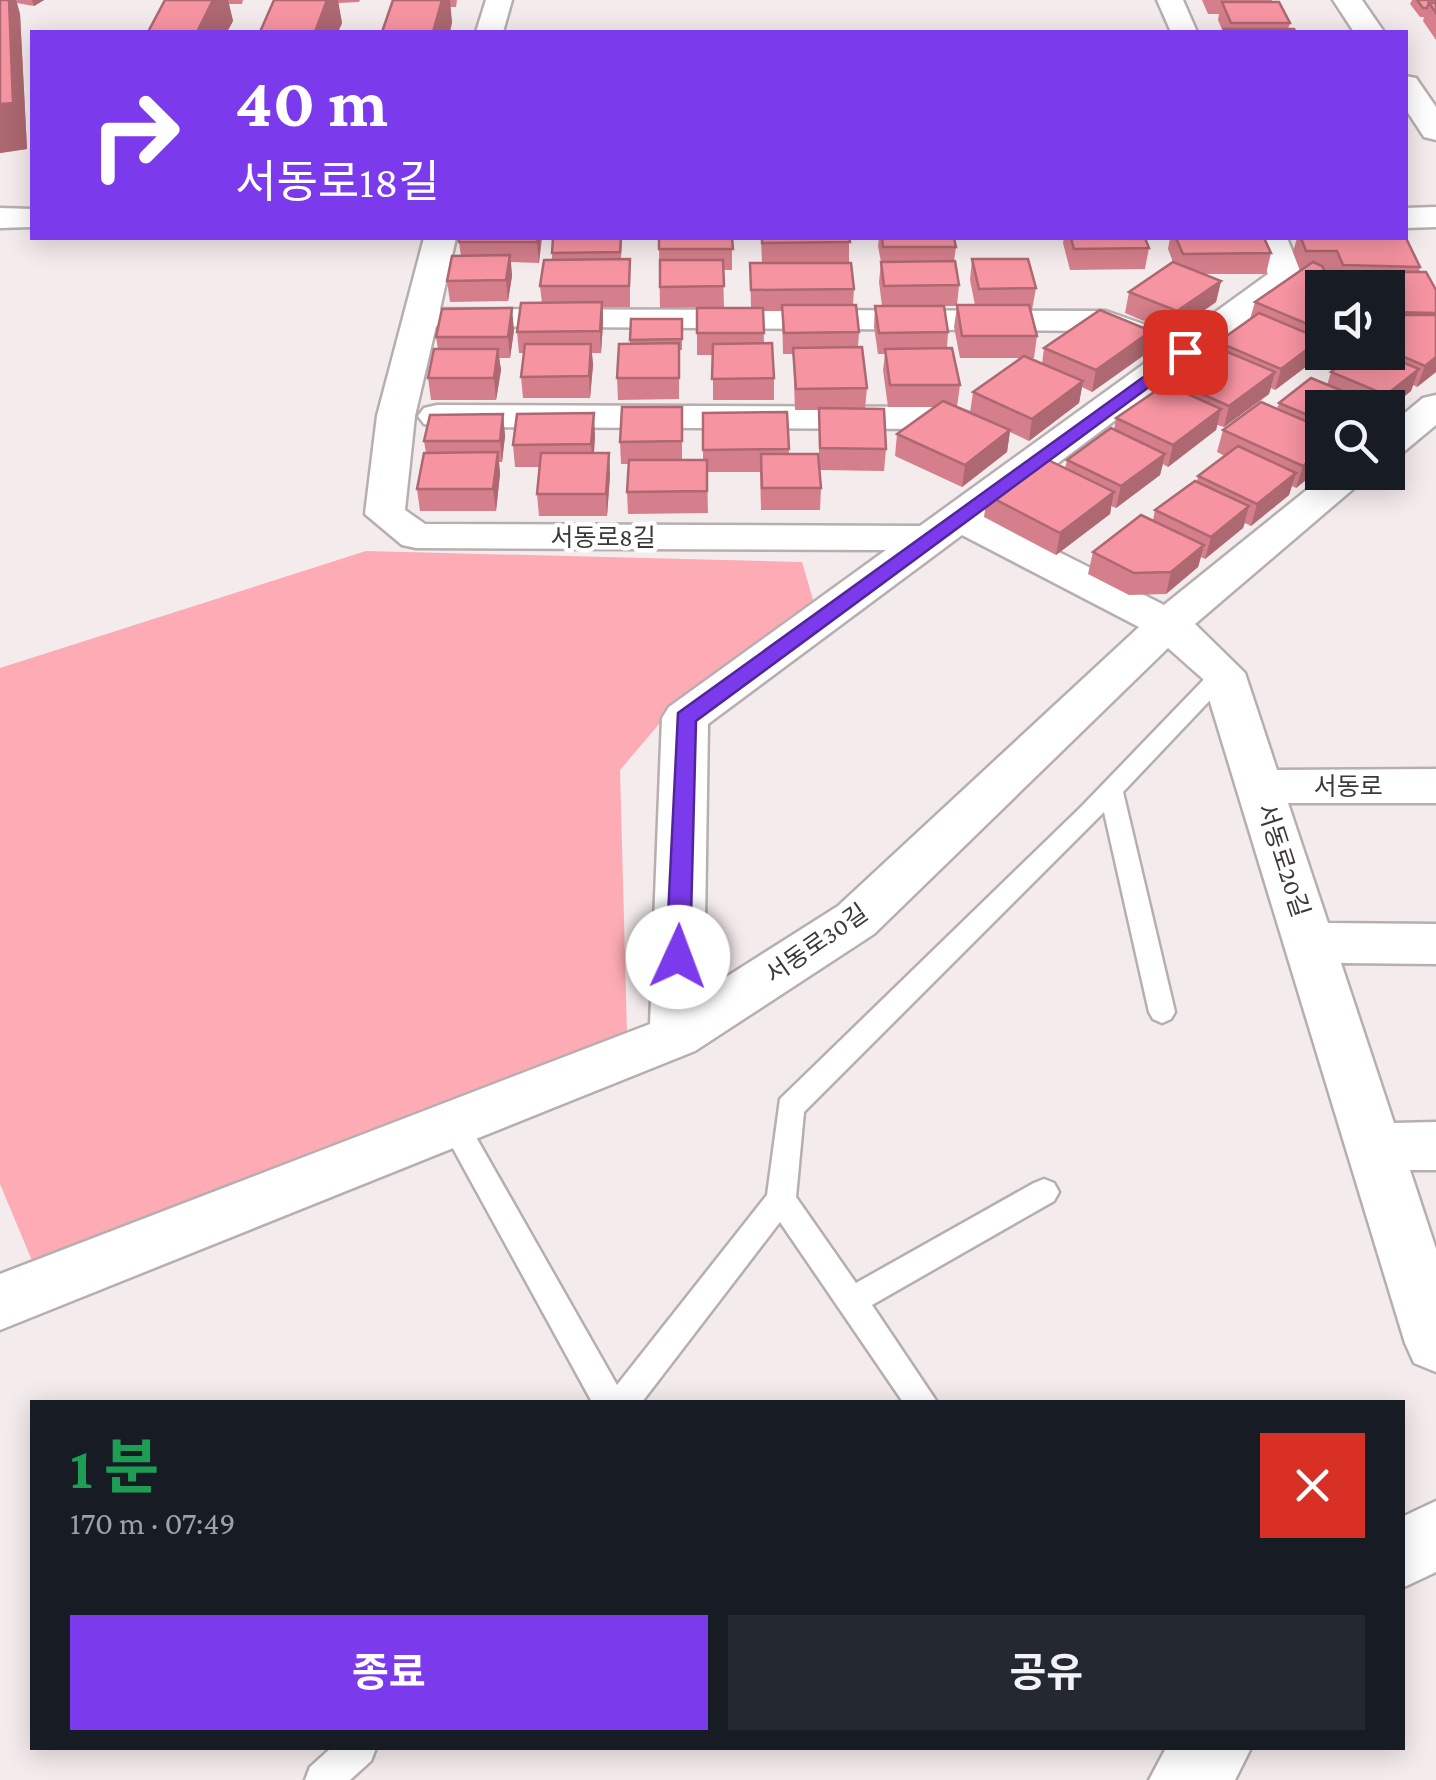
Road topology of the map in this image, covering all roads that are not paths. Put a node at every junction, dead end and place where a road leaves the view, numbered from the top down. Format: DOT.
graph roads {
  1 [pos="498,0"];
  2 [pos="1170,0"];
  3 [pos="1347,0"];
  4 [pos="490,30"];
  5 [pos="1183,30"];
  6 [pos="1369,30"];
  7 [pos="1416,88"];
  8 [pos="1436,130"];
  9 [pos="1436,217"];
  10 [pos="0,218"];
  11 [pos="30,218"];
  12 [pos="1408,218"];
  13 [pos="440,240"];
  14 [pos="1272,240"];
  15 [pos="422,318"];
  16 [pos="1185,352"];
  17 [pos="1436,406"];
  18 [pos="396,416"];
  19 [pos="1405,432"];
  20 [pos="1044,456"];
  21 [pos="1332,490"];
  22 [pos="943,528"];
  23 [pos="1168,624"];
  24 [pos="1223,672"];
  25 [pos="1261,786"];
  26 [pos="1436,786"];
  27 [pos="1111,790"];
  28 [pos="1310,943"];
  29 [pos="1436,944"];
  30 [pos="1162,1012"];
  31 [pos="676,1036"];
  32 [pos="454,1124"];
  33 [pos="1370,1146"];
  34 [pos="1436,1146"];
  35 [pos="1044,1192"];
  36 [pos="781,1199"];
  37 [pos="852,1301"];
  38 [pos="0,1302"];
  39 [pos="1436,1343"];
  40 [pos="608,1400"];
  41 [pos="625,1400"];
  42 [pos="920,1400"];
  43 [pos="1436,1535"];
  44 [pos="1405,1552"];
  45 [pos="356,1750"];
  46 [pos="323,1780"];
  1 -- 4 [label="street"];
  2 -- 5 [label="street"];
  3 -- 6 [label="street"];
  7 -- 8 [label="street"];
  9 -- 12 [label="street"];
  10 -- 11 [label="street"];
  13 -- 15 [label="street, 서동로8길"];
  14 -- 16 [label="street"];
  15 -- 16 [label="street"];
  15 -- 18 [label="street, 서동로8길"];
  16 -- 20 [label="street"];
  17 -- 19 [label="street"];
  18 -- 20 [label="street"];
  18 -- 22 [label="street, 서동로8길"];
  20 -- 22 [label="street"];
  21 -- 23 [label="street, 서동로30길"];
  22 -- 23 [label="street"];
  22 -- 31 [label="street"];
  23 -- 24 [label="street"];
  23 -- 31 [label="street, 서동로30길"];
  24 -- 25 [label="street, 서동로20길"];
  24 -- 27 [label="lane"];
  25 -- 26 [label="street, 서동로"];
  25 -- 28 [label="street, 서동로20길"];
  27 -- 30 [label="lane"];
  27 -- 36 [label="lane"];
  28 -- 29 [label="street"];
  28 -- 33 [label="street, 서동로20길"];
  31 -- 32 [label="street, 서동로30길"];
  32 -- 38 [label="street, 서동로30길"];
  32 -- 40 [label="lane"];
  33 -- 34 [label="street"];
  33 -- 39 [label="street, 서동로20길"];
  35 -- 37 [label="lane"];
  36 -- 37 [label="lane"];
  36 -- 41 [label="lane"];
  37 -- 42 [label="lane"];
  43 -- 44 [label="street"];
  45 -- 46 [label="lane"];
}
